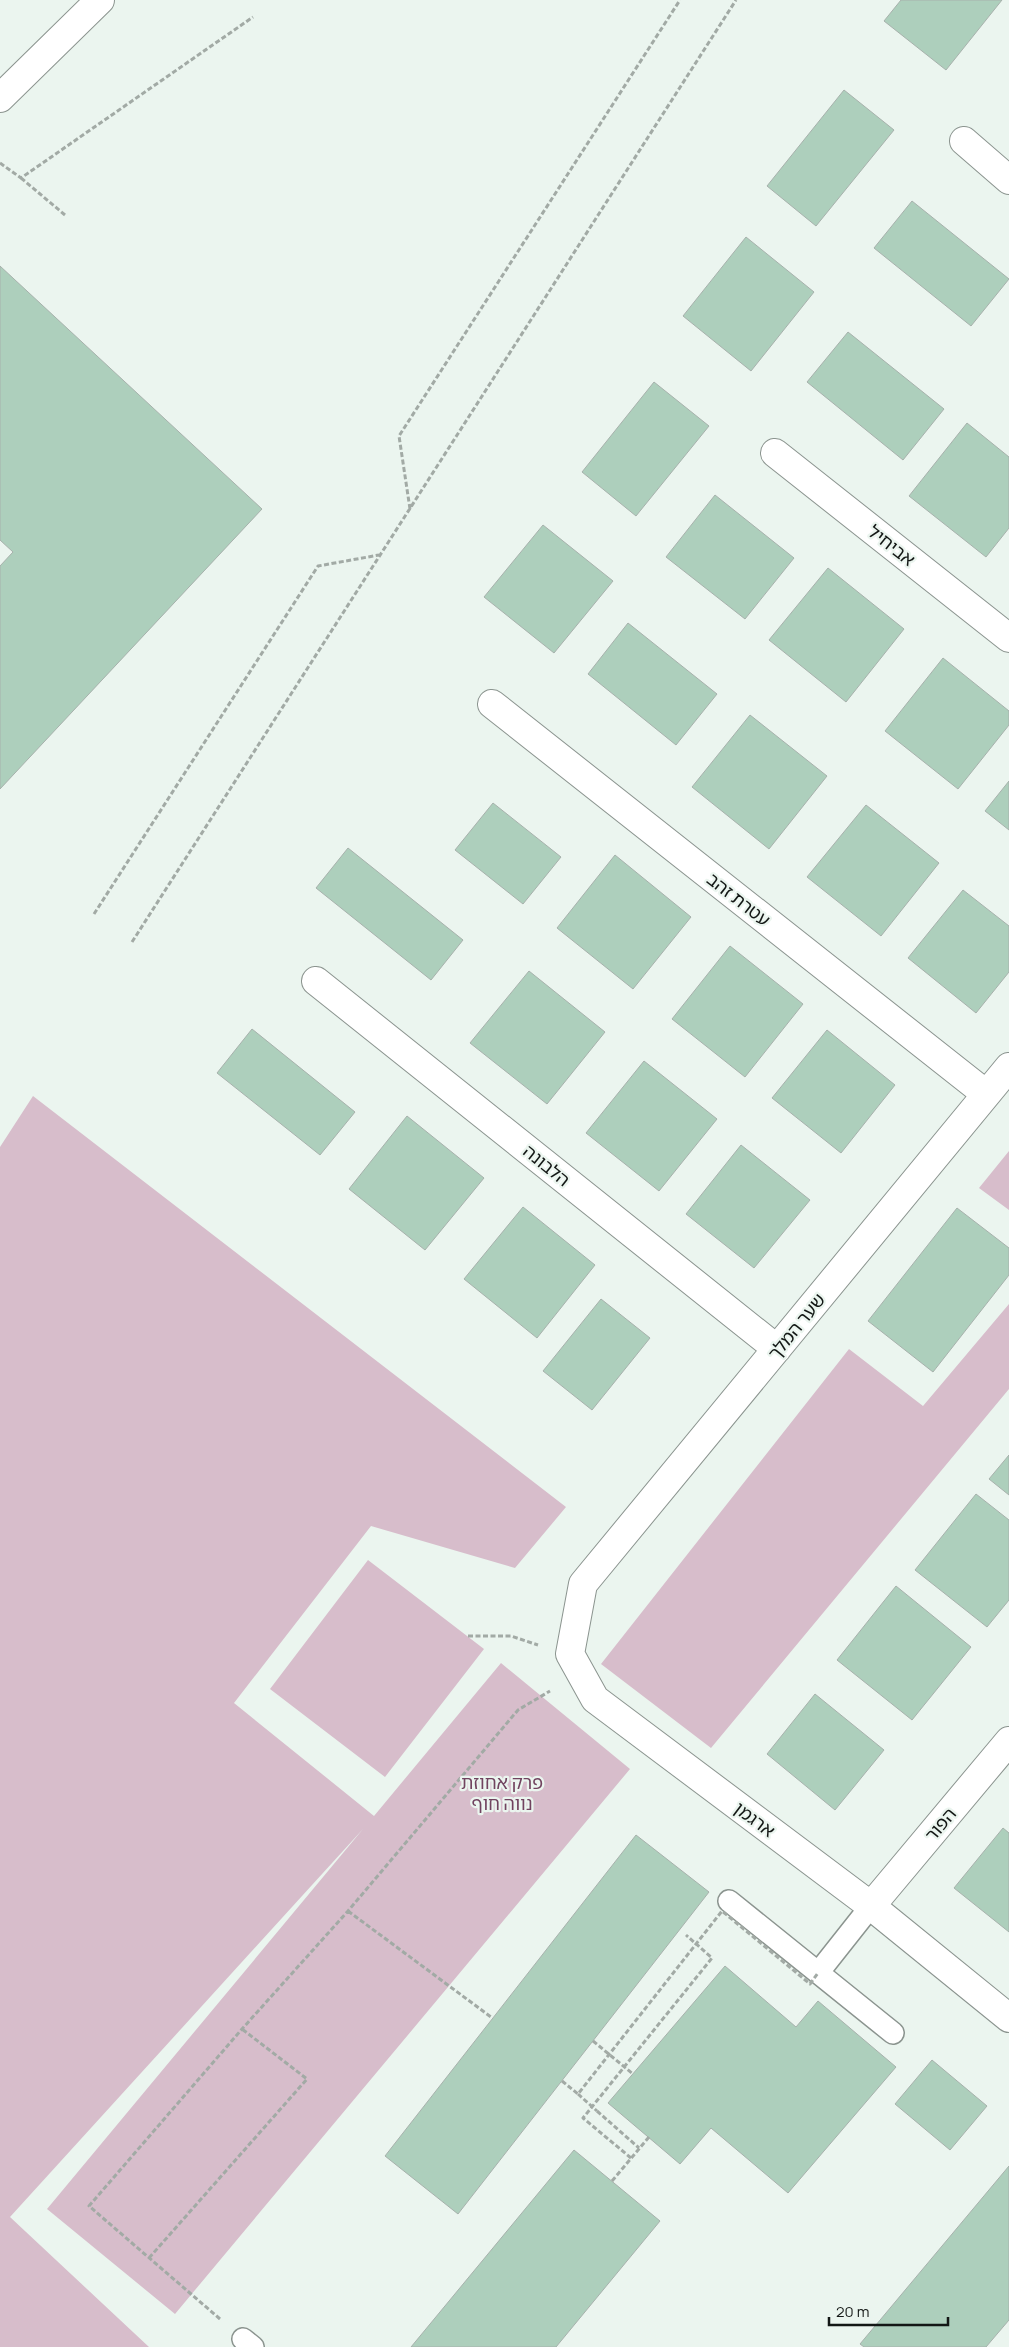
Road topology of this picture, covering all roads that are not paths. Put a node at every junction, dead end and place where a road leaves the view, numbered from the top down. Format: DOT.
graph roads {
  1 [pos="100,0"];
  2 [pos="0,98"];
  3 [pos="964,142"];
  4 [pos="1009,180"];
  5 [pos="776,453"];
  6 [pos="1009,638"];
  7 [pos="492,704"];
  8 [pos="316,981"];
  9 [pos="1009,1067"];
  10 [pos="986,1094"];
  11 [pos="777,1349"];
  12 [pos="570,1654"];
  13 [pos="1009,1741"];
  14 [pos="729,1901"];
  15 [pos="872,1906"];
  16 [pos="818,1973"];
  17 [pos="1009,2018"];
  18 [pos="894,2032"];
  1 -- 2 [label="street"];
  3 -- 4 [label="street"];
  5 -- 6 [label="street, אביחיל"];
  7 -- 10 [label="street, עטרת זהב"];
  8 -- 11 [label="street, הלבונה"];
  9 -- 10 [label="street, שער המלך"];
  10 -- 11 [label="street, שער המלך"];
  11 -- 12 [label="street, שער המלך"];
  12 -- 15 [label="street, ארגמן"];
  13 -- 15 [label="street, הפור"];
  14 -- 16 [label="lane"];
  15 -- 16 [label="lane"];
  15 -- 17 [label="street, ארגמן"];
  16 -- 18 [label="lane"];
}
